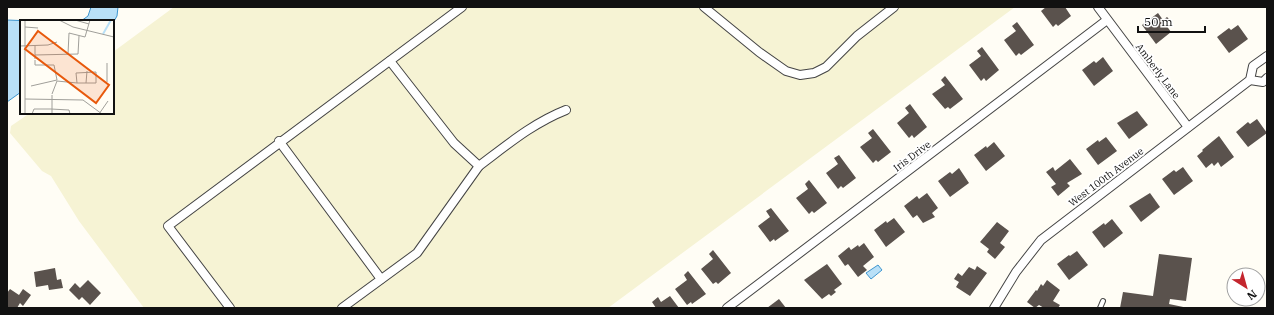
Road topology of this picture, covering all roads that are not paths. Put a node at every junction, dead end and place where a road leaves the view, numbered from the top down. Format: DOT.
graph roads {
  1 [pos="462,7"];
  2 [pos="704,7"];
  3 [pos="894,7"];
  4 [pos="1098,7"];
  5 [pos="1107,20"];
  6 [pos="1267,56"];
  7 [pos="390,61"];
  8 [pos="1267,78"];
  9 [pos="1250,80"];
  10 [pos="566,110"];
  11 [pos="1188,127"];
  12 [pos="279,141"];
  13 [pos="479,166"];
  14 [pos="380,279"];
  15 [pos="1103,301"];
  16 [pos="729,307"];
  17 [pos="230,308"];
  18 [pos="342,308"];
  19 [pos="994,308"];
  20 [pos="1100,308"];
  1 -- 7 [label="street"];
  2 -- 3 [label="street"];
  4 -- 5 [label="street, Amberly Lane"];
  5 -- 11 [label="street, Amberly Lane"];
  5 -- 16 [label="street, Iris Drive"];
  6 -- 9 [label="street, West 100th Avenue"];
  7 -- 12 [label="street"];
  7 -- 13 [label="street"];
  8 -- 9 [label="street"];
  9 -- 11 [label="street, West 100th Avenue"];
  10 -- 13 [label="street"];
  11 -- 19 [label="street, West 100th Avenue"];
  12 -- 14 [label="street"];
  12 -- 17 [label="street"];
  13 -- 14 [label="street"];
  14 -- 18 [label="street"];
  15 -- 20 [label="lane"];
}
